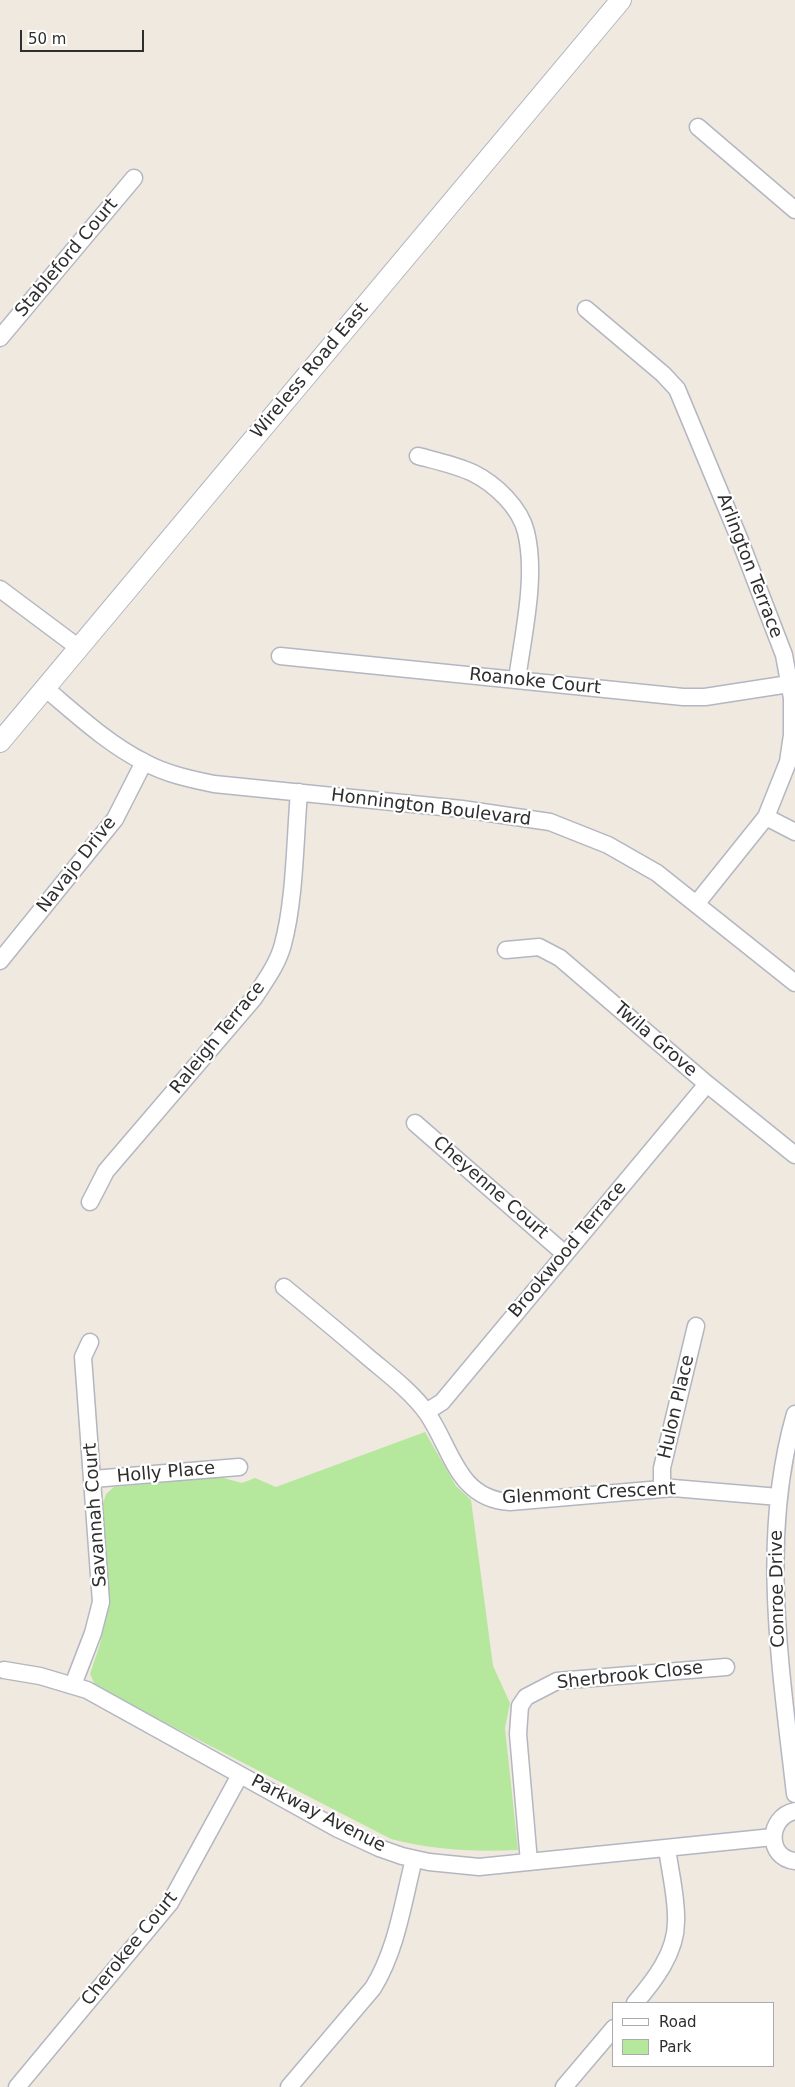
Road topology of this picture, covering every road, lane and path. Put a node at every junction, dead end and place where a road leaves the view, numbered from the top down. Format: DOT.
graph roads {
  1 [pos="621,0"];
  2 [pos="698,127"];
  3 [pos="134,178"];
  4 [pos="795,210"];
  5 [pos="586,309"];
  6 [pos="0,338"];
  7 [pos="418,456"];
  8 [pos="0,589"];
  9 [pos="79,648"];
  10 [pos="280,656"];
  11 [pos="517,680"];
  12 [pos="789,684"];
  13 [pos="45,688"];
  14 [pos="0,742"];
  15 [pos="144,762"];
  16 [pos="299,792"];
  17 [pos="766,817"];
  18 [pos="795,832"];
  19 [pos="697,903"];
  20 [pos="506,950"];
  21 [pos="0,960"];
  22 [pos="795,984"];
  23 [pos="707,1084"];
  24 [pos="416,1123"];
  25 [pos="795,1156"];
  26 [pos="90,1202"];
  27 [pos="565,1254"];
  28 [pos="284,1287"];
  29 [pos="696,1326"];
  30 [pos="90,1342"];
  31 [pos="426,1412"];
  32 [pos="795,1414"];
  33 [pos="239,1467"];
  34 [pos="93,1479"];
  35 [pos="662,1488"];
  36 [pos="779,1497"];
  37 [pos="726,1667"];
  38 [pos="1,1670"];
  39 [pos="73,1685"];
  40 [pos="240,1775"];
  41 [pos="795,1794"];
  42 [pos="795,1811"];
  43 [pos="773,1837"];
  44 [pos="667,1848"];
  45 [pos="414,1859"];
  46 [pos="795,1861"];
  47 [pos="529,1862"];
  48 [pos="636,2002"];
  49 [pos="612,2030"];
  50 [pos="17,2087"];
  51 [pos="289,2087"];
  52 [pos="564,2087"];
  1 -- 9 [label="street, Wireless Road East"];
  2 -- 4 [label="street"];
  3 -- 6 [label="street, Stableford Court"];
  5 -- 12 [label="street, Arlington Terrace"];
  7 -- 11 [label="street"];
  8 -- 9 [label="street"];
  9 -- 13 [label="street, Wireless Road East"];
  10 -- 11 [label="street, Roanoke Court"];
  11 -- 12 [label="street, Roanoke Court"];
  12 -- 17 [label="street, Arlington Terrace"];
  13 -- 14 [label="street, Wireless Road East"];
  13 -- 15 [label="street, Honnington Boulevard"];
  15 -- 16 [label="street, Honnington Boulevard"];
  15 -- 21 [label="street, Navajo Drive"];
  16 -- 19 [label="street, Honnington Boulevard"];
  16 -- 26 [label="street, Raleigh Terrace"];
  17 -- 18 [label="street"];
  17 -- 19 [label="street, Arlington Terrace"];
  19 -- 22 [label="street, Honnington Boulevard"];
  20 -- 23 [label="street, Twila Grove"];
  23 -- 25 [label="street, Twila Grove"];
  23 -- 27 [label="street, Brookwood Terrace"];
  24 -- 27 [label="street, Cheyenne Court"];
  27 -- 31 [label="street, Brookwood Terrace"];
  28 -- 31 [label="street, Glenmont Crescent"];
  29 -- 35 [label="street, Hulon Place"];
  30 -- 34 [label="street, Savannah Court"];
  31 -- 35 [label="street, Glenmont Crescent"];
  32 -- 36 [label="street, Conroe Drive"];
  33 -- 34 [label="street, Holly Place"];
  34 -- 39 [label="street, Savannah Court"];
  35 -- 36 [label="street, Glenmont Crescent"];
  36 -- 41 [label="street, Conroe Drive"];
  37 -- 47 [label="street, Sherbrook Close"];
  38 -- 39 [label="street, Parkway Avenue"];
  39 -- 40 [label="street, Parkway Avenue"];
  40 -- 45 [label="street, Parkway Avenue"];
  40 -- 50 [label="street, Cherokee Court"];
  42 -- 43 [label="street"];
  43 -- 44 [label="street, Parkway Avenue"];
  43 -- 46 [label="street"];
  44 -- 47 [label="street, Parkway Avenue"];
  44 -- 48 [label="street"];
  45 -- 47 [label="street, Parkway Avenue"];
  45 -- 51 [label="street"];
  49 -- 52 [label="street"];
}
